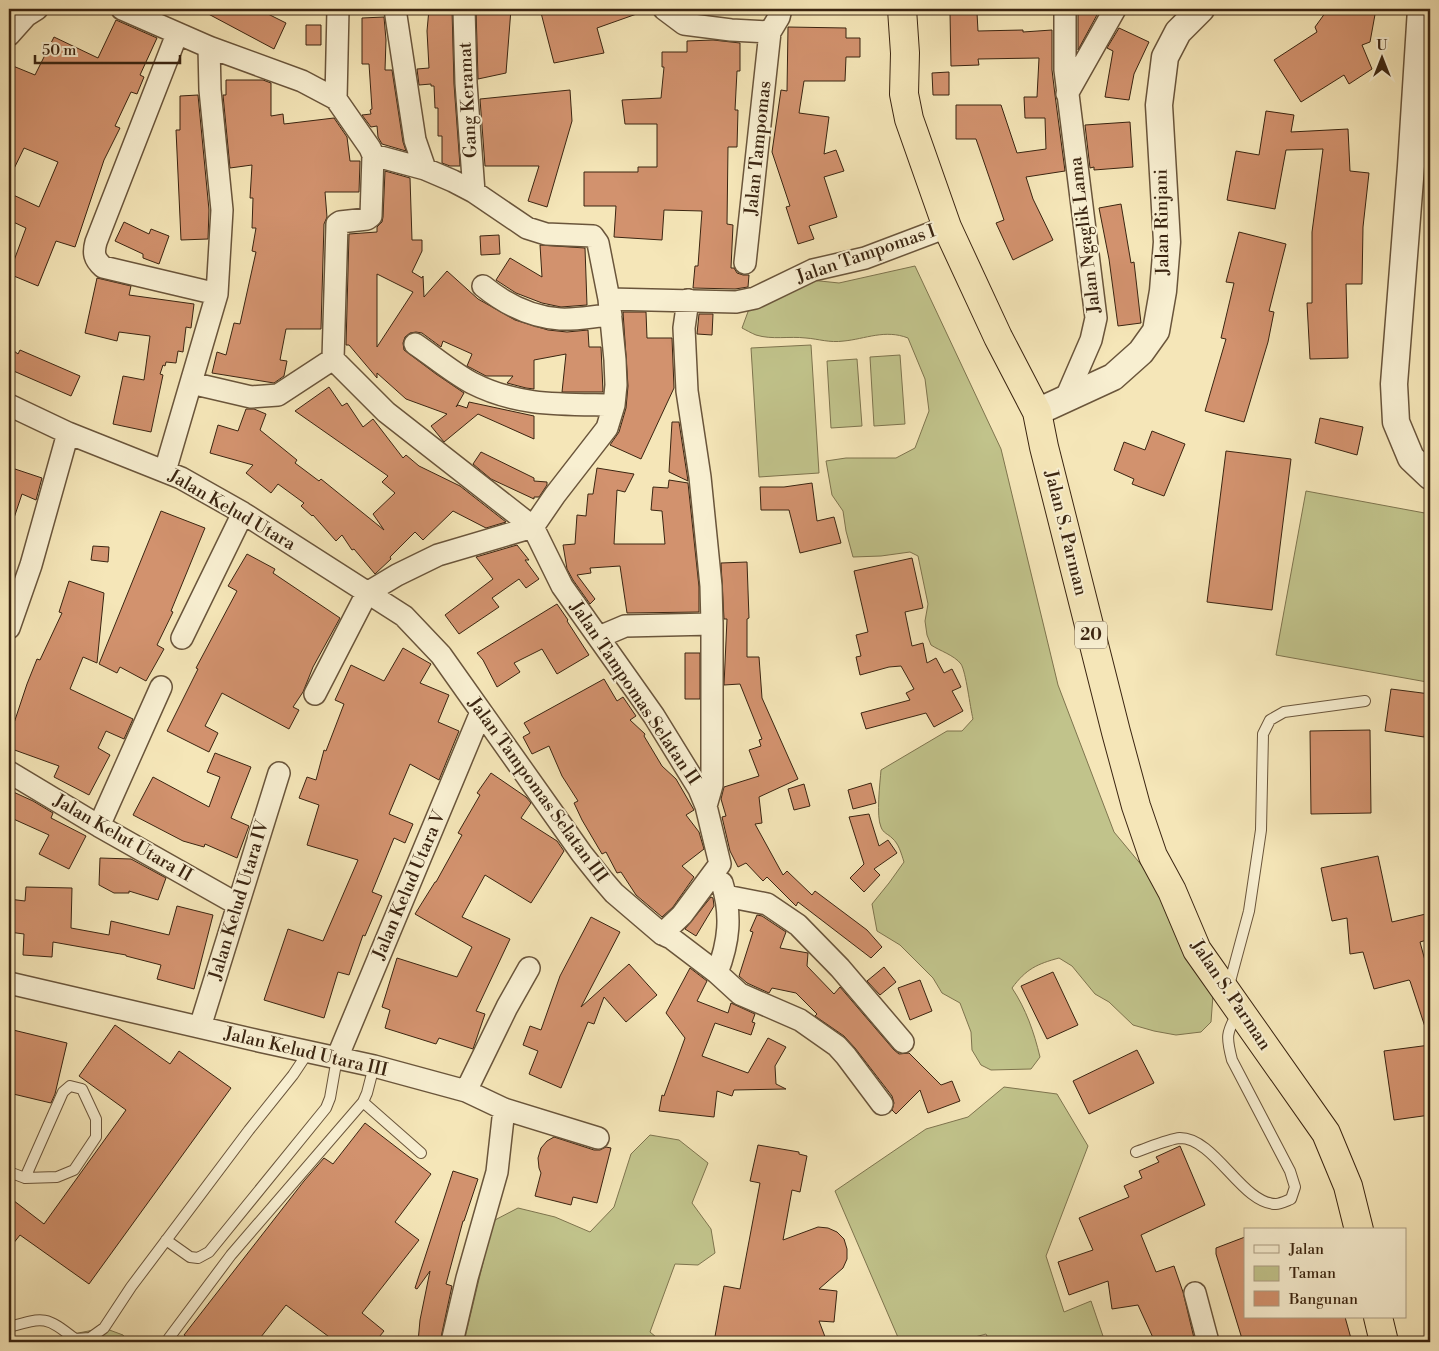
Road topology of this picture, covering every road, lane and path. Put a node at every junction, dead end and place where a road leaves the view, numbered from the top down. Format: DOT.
graph roads {
  1 [pos="37,9"];
  2 [pos="122,9"];
  3 [pos="338,9"];
  4 [pos="396,9"];
  5 [pos="464,9"];
  6 [pos="664,9"];
  7 [pos="781,9"];
  8 [pos="902,9"];
  9 [pos="1065,9"];
  10 [pos="1115,9"];
  11 [pos="1201,9"];
  12 [pos="1421,9"];
  13 [pos="770,32"];
  14 [pos="177,34"];
  15 [pos="9,35"];
  16 [pos="209,47"];
  17 [pos="1067,94"];
  18 [pos="336,98"];
  19 [pos="373,155"];
  20 [pos="425,169"];
  21 [pos="474,192"];
  22 [pos="947,227"];
  23 [pos="745,263"];
  24 [pos="483,286"];
  25 [pos="217,294"];
  26 [pos="688,300"];
  27 [pos="610,307"];
  28 [pos="415,344"];
  29 [pos="333,359"];
  30 [pos="191,383"];
  31 [pos="1065,400"];
  32 [pos="9,405"];
  33 [pos="614,405"];
  34 [pos="1037,412"];
  35 [pos="68,433"];
  36 [pos="165,471"];
  37 [pos="1430,476"];
  38 [pos="244,512"];
  39 [pos="533,527"];
  40 [pos="367,593"];
  41 [pos="11,615"];
  42 [pos="712,624"];
  43 [pos="599,637"];
  44 [pos="182,638"];
  45 [pos="161,687"];
  46 [pos="315,694"];
  47 [pos="1364,701"];
  48 [pos="481,712"];
  49 [pos="9,772"];
  50 [pos="278,773"];
  51 [pos="706,806"];
  52 [pos="98,826"];
  53 [pos="720,864"];
  54 [pos="726,896"];
  55 [pos="237,904"];
  56 [pos="662,934"];
  57 [pos="529,968"];
  58 [pos="717,973"];
  59 [pos="9,983"];
  60 [pos="1234,1001"];
  61 [pos="200,1027"];
  62 [pos="903,1042"];
  63 [pos="309,1051"];
  64 [pos="337,1058"];
  65 [pos="374,1066"];
  66 [pos="466,1091"];
  67 [pos="363,1102"];
  68 [pos="882,1104"];
  69 [pos="504,1109"];
  70 [pos="598,1138"];
  71 [pos="1136,1152"];
  72 [pos="421,1153"];
  73 [pos="9,1172"];
  74 [pos="25,1178"];
  75 [pos="1358,1228"];
  76 [pos="166,1240"];
  77 [pos="1195,1293"];
  78 [pos="1378,1318"];
  79 [pos="9,1327"];
  80 [pos="168,1342"];
  81 [pos="452,1342"];
  82 [pos="1208,1342"];
  83 [pos="1384,1342"];
  1 -- 15 [label="street"];
  2 -- 14 [label="street"];
  3 -- 18 [label="street"];
  4 -- 20 [label="street"];
  5 -- 21 [label="street, Gang Keramat"];
  6 -- 13 [label="street"];
  7 -- 13 [label="street, Jalan Tampomas"];
  8 -- 22 [label="highway, Jalan S. Parman / 20"];
  9 -- 17 [label="street, Jalan Ngaglik Lama"];
  10 -- 17 [label="street"];
  11 -- 31 [label="street, Jalan Rinjani"];
  12 -- 37 [label="street"];
  13 -- 23 [label="street, Jalan Tampomas"];
  14 -- 16 [label="street"];
  14 -- 25 [label="street"];
  16 -- 18 [label="street"];
  16 -- 25 [label="street"];
  17 -- 31 [label="street, Jalan Ngaglik Lama"];
  18 -- 19 [label="street"];
  19 -- 20 [label="street"];
  19 -- 29 [label="street"];
  20 -- 21 [label="street"];
  21 -- 27 [label="street"];
  22 -- 26 [label="street, Jalan Tampomas I"];
  22 -- 34 [label="highway, Jalan S. Parman / 20"];
  24 -- 27 [label="street, Jalan Tampomas I"];
  25 -- 30 [label="street"];
  26 -- 27 [label="street, Jalan Tampomas I"];
  26 -- 42 [label="street"];
  27 -- 33 [label="street"];
  28 -- 33 [label="street"];
  29 -- 30 [label="street"];
  29 -- 39 [label="street"];
  30 -- 36 [label="street"];
  31 -- 34 [label="street, Jalan Rinjani"];
  32 -- 35 [label="street, Jalan Kelud Utara"];
  33 -- 39 [label="street"];
  34 -- 60 [label="highway, Jalan S. Parman / 20"];
  35 -- 36 [label="street, Jalan Kelud Utara"];
  35 -- 41 [label="street"];
  36 -- 38 [label="street, Jalan Kelud Utara"];
  38 -- 40 [label="street, Jalan Kelud Utara"];
  38 -- 44 [label="street"];
  39 -- 40 [label="street"];
  39 -- 43 [label="street, Jalan Tampomas Selatan II"];
  40 -- 46 [label="street"];
  40 -- 48 [label="street, Jalan Tampomas Selatan III"];
  42 -- 43 [label="street"];
  42 -- 51 [label="street"];
  43 -- 51 [label="street, Jalan Tampomas Selatan II"];
  45 -- 52 [label="street"];
  47 -- 60 [label="lane"];
  48 -- 56 [label="street, Jalan Tampomas Selatan III"];
  48 -- 64 [label="street, Jalan Kelud Utara V"];
  49 -- 52 [label="street, Jalan Kelut Utara II"];
  50 -- 55 [label="street, Jalan Kelud Utara IV"];
  51 -- 53 [label="street, Jalan Tampomas Selatan II"];
  52 -- 55 [label="street, Jalan Kelut Utara II"];
  53 -- 54 [label="street, Jalan Tampomas Selatan II"];
  53 -- 56 [label="street"];
  54 -- 58 [label="street, Jalan Tampomas Selatan II"];
  54 -- 62 [label="street"];
  55 -- 61 [label="street, Jalan Kelud Utara IV"];
  56 -- 58 [label="street, Jalan Tampomas Selatan III"];
  57 -- 66 [label="street"];
  58 -- 68 [label="street, Jalan Tampomas Selatan III"];
  59 -- 61 [label="street, Jalan Kelud Utara III"];
  60 -- 71 [label="lane"];
  60 -- 75 [label="highway, Jalan S. Parman / 20"];
  61 -- 63 [label="street, Jalan Kelud Utara III"];
  63 -- 64 [label="street, Jalan Kelud Utara III"];
  63 -- 76 [label="lane"];
  64 -- 65 [label="street, Jalan Kelud Utara III"];
  64 -- 76 [label="lane"];
  65 -- 66 [label="street, Jalan Kelud Utara III"];
  65 -- 67 [label="lane"];
  66 -- 69 [label="street, Jalan Kelud Utara III"];
  67 -- 72 [label="lane"];
  67 -- 80 [label="lane"];
  69 -- 70 [label="street, Jalan Kelud Utara III"];
  69 -- 81 [label="street"];
  73 -- 74 [label="lane"];
  74 -- 74 [label="lane"];
  76 -- 79 [label="lane"];
  77 -- 82 [label="street"];
  78 -- 83 [label="highway"];
}
